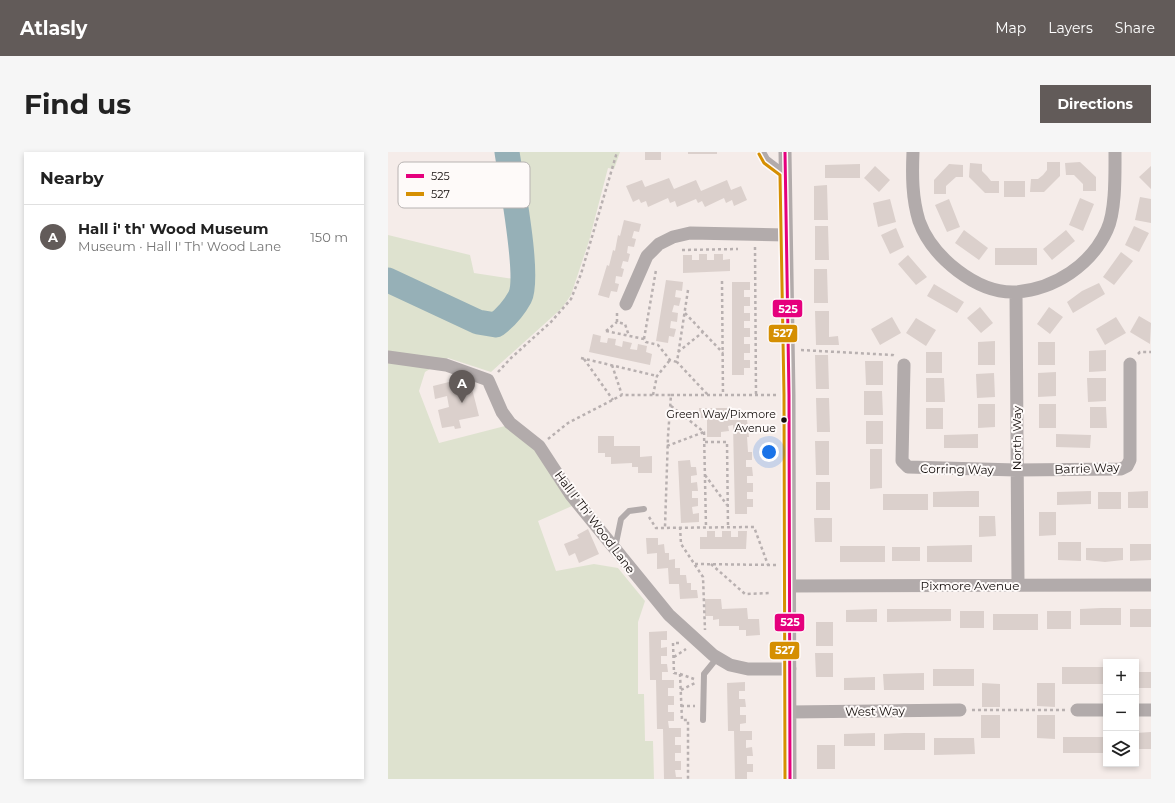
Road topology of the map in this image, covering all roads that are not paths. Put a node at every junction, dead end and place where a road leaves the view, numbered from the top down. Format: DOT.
graph roads {
  1 [pos="763,152"];
  2 [pos="785,152"];
  3 [pos="913,152"];
  4 [pos="1115,152"];
  5 [pos="785,173"];
  6 [pos="786,235"];
  7 [pos="1016,292"];
  8 [pos="626,304"];
  9 [pos="388,357"];
  10 [pos="1130,364"];
  11 [pos="904,365"];
  12 [pos="1016,470"];
  13 [pos="644,510"];
  14 [pos="615,548"];
  15 [pos="1018,584"];
  16 [pos="1151,585"];
  17 [pos="790,586"];
  18 [pos="717,658"];
  19 [pos="790,669"];
  20 [pos="960,710"];
  21 [pos="1077,710"];
  22 [pos="1103,710"];
  23 [pos="1139,710"];
  24 [pos="1151,710"];
  25 [pos="790,712"];
  26 [pos="703,720"];
  27 [pos="790,779"];
  1 -- 5 [label="lane"];
  2 -- 5 [label="street"];
  3 -- 7 [label="street"];
  4 -- 7 [label="street"];
  5 -- 6 [label="street"];
  6 -- 8 [label="street"];
  6 -- 17 [label="street"];
  7 -- 12 [label="street, North Way"];
  9 -- 14 [label="street, Hall I' Th' Wood Lane"];
  10 -- 12 [label="street, Barrie Way"];
  11 -- 12 [label="street, Corring Way"];
  12 -- 15 [label="street, North Way"];
  13 -- 14 [label="lane"];
  14 -- 18 [label="street, Hall I' Th' Wood Lane"];
  15 -- 16 [label="street, Pixmore Avenue"];
  15 -- 17 [label="street, Pixmore Avenue"];
  17 -- 19 [label="street"];
  18 -- 19 [label="street, Hall I' Th' Wood Lane"];
  18 -- 26 [label="lane"];
  19 -- 25 [label="street"];
  20 -- 25 [label="street, West Way"];
  21 -- 22 [label="street"];
  23 -- 24 [label="street"];
  25 -- 27 [label="street"];
}
